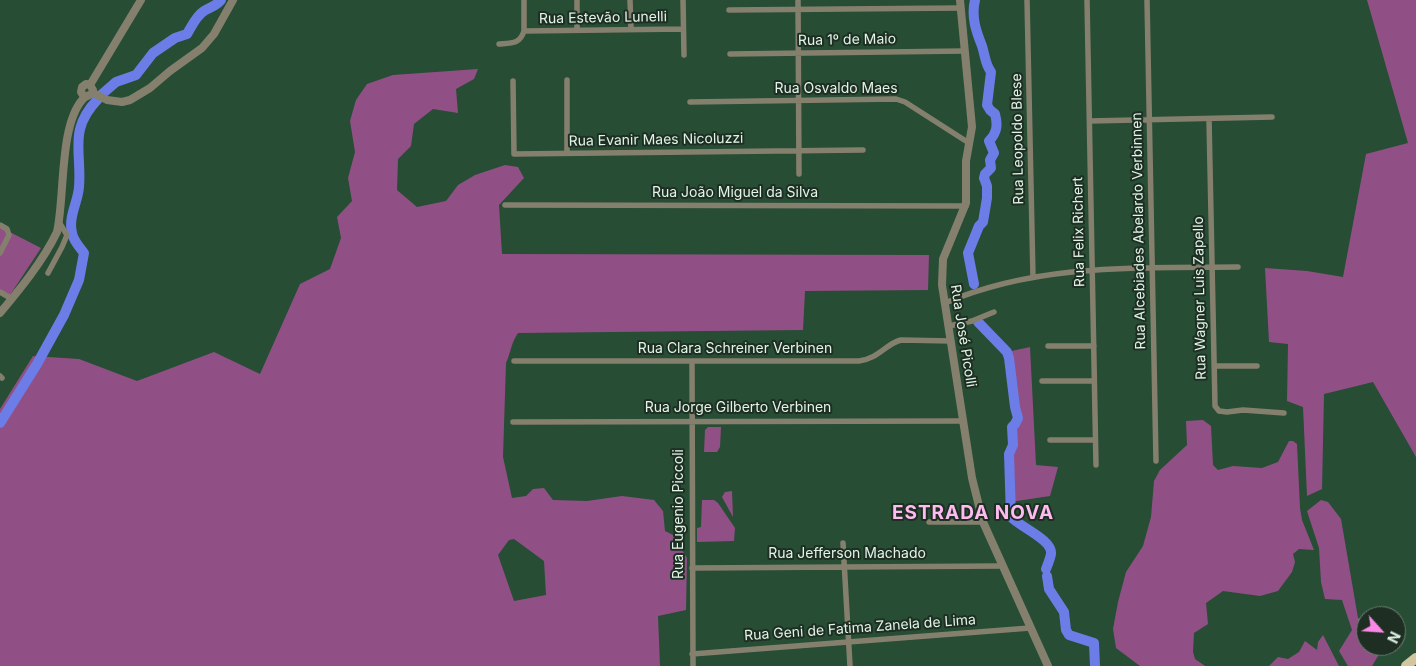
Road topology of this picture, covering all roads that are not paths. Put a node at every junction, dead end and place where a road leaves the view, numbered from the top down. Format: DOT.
graph roads {
  1 [pos="141,0"];
  2 [pos="232,0"];
  3 [pos="524,0"];
  4 [pos="576,0"];
  5 [pos="630,0"];
  6 [pos="683,0"];
  7 [pos="798,0"];
  8 [pos="1027,0"];
  9 [pos="1087,0"];
  10 [pos="1147,0"];
  11 [pos="960,4"];
  12 [pos="729,10"];
  13 [pos="798,10"];
  14 [pos="631,29"];
  15 [pos="577,30"];
  16 [pos="683,30"];
  17 [pos="524,31"];
  18 [pos="499,44"];
  19 [pos="964,51"];
  20 [pos="730,54"];
  21 [pos="798,54"];
  22 [pos="684,55"];
  23 [pos="567,80"];
  24 [pos="513,81"];
  25 [pos="90,85"];
  26 [pos="93,94"];
  27 [pos="84,97"];
  28 [pos="799,101"];
  29 [pos="690,102"];
  30 [pos="1272,117"];
  31 [pos="1209,119"];
  32 [pos="1149,120"];
  33 [pos="1090,121"];
  34 [pos="970,143"];
  35 [pos="799,150"];
  36 [pos="863,150"];
  37 [pos="567,153"];
  38 [pos="799,174"];
  39 [pos="505,205"];
  40 [pos="966,206"];
  41 [pos="59,222"];
  42 [pos="0,225"];
  43 [pos="0,254"];
  44 [pos="1152,268"];
  45 [pos="1212,268"];
  46 [pos="1238,268"];
  47 [pos="1092,269"];
  48 [pos="48,273"];
  49 [pos="1033,277"];
  50 [pos="0,292"];
  51 [pos="12,299"];
  52 [pos="945,303"];
  53 [pos="994,312"];
  54 [pos="0,313"];
  55 [pos="949,326"];
  56 [pos="950,340"];
  57 [pos="1048,346"];
  58 [pos="1094,346"];
  59 [pos="514,361"];
  60 [pos="692,361"];
  61 [pos="1214,366"];
  62 [pos="1257,366"];
  63 [pos="1042,381"];
  64 [pos="1094,383"];
  65 [pos="1056,385"];
  66 [pos="1284,413"];
  67 [pos="963,420"];
  68 [pos="692,421"];
  69 [pos="513,422"];
  70 [pos="1050,441"];
  71 [pos="1095,441"];
  72 [pos="1156,461"];
  73 [pos="1096,464"];
  74 [pos="929,522"];
  75 [pos="982,522"];
  76 [pos="843,543"];
  77 [pos="844,566"];
  78 [pos="1002,566"];
  79 [pos="692,568"];
  80 [pos="1030,628"];
  81 [pos="848,642"];
  82 [pos="692,654"];
  83 [pos="1416,658"];
  84 [pos="693,666"];
  85 [pos="850,666"];
  86 [pos="1048,666"];
  87 [pos="1406,666"];
  1 -- 25 [label="street"];
  2 -- 26 [label="street"];
  3 -- 17 [label="street"];
  4 -- 15 [label="street"];
  5 -- 14 [label="street"];
  6 -- 16 [label="street"];
  7 -- 13 [label="street"];
  8 -- 49 [label="street, Rua Leopoldo Blese"];
  9 -- 33 [label="street, Rua Felix Richert"];
  10 -- 32 [label="street, Rua Alcebiades Abelardo Verbinnen"];
  11 -- 13 [label="street"];
  11 -- 19 [label="street, Rua José Picolli"];
  12 -- 13 [label="street"];
  13 -- 21 [label="street"];
  14 -- 15 [label="street, Rua Estevão Lunelli"];
  14 -- 16 [label="street, Rua Estevão Lunelli"];
  15 -- 17 [label="street, Rua Estevão Lunelli"];
  16 -- 22 [label="street"];
  17 -- 18 [label="street, Rua Estevão Lunelli"];
  19 -- 21 [label="street, Rua 1º de Maio"];
  19 -- 34 [label="street, Rua José Picolli"];
  20 -- 21 [label="street, Rua 1º de Maio"];
  21 -- 28 [label="street"];
  23 -- 37 [label="street"];
  24 -- 37 [label="street, Rua Evanir Maes Nicoluzzi"];
  25 -- 26 [label="street"];
  25 -- 27 [label="street"];
  26 -- 27 [label="street"];
  27 -- 41 [label="street"];
  28 -- 29 [label="street, Rua Osvaldo Maes"];
  28 -- 34 [label="street, Rua Osvaldo Maes"];
  28 -- 35 [label="street"];
  30 -- 31 [label="street"];
  31 -- 32 [label="street"];
  31 -- 45 [label="street, Rua Wagner Luis Zapello"];
  32 -- 33 [label="street"];
  32 -- 44 [label="street, Rua Alcebiades Abelardo Verbinnen"];
  33 -- 47 [label="street, Rua Felix Richert"];
  34 -- 40 [label="street, Rua José Picolli"];
  35 -- 36 [label="street, Rua Evanir Maes Nicoluzzi"];
  35 -- 37 [label="street, Rua Evanir Maes Nicoluzzi"];
  35 -- 38 [label="street"];
  39 -- 40 [label="street, Rua João Miguel da Silva"];
  40 -- 52 [label="street, Rua José Picolli"];
  41 -- 48 [label="street"];
  41 -- 51 [label="street"];
  42 -- 43 [label="street"];
  44 -- 45 [label="street"];
  44 -- 47 [label="street"];
  44 -- 72 [label="street, Rua Alcebiades Abelardo Verbinnen"];
  45 -- 46 [label="street"];
  45 -- 61 [label="street, Rua Wagner Luis Zapello"];
  47 -- 49 [label="street"];
  47 -- 58 [label="street, Rua Felix Richert"];
  49 -- 52 [label="street"];
  50 -- 51 [label="street"];
  51 -- 54 [label="street"];
  52 -- 55 [label="street, Rua José Picolli"];
  53 -- 55 [label="street"];
  55 -- 56 [label="street, Rua José Picolli"];
  56 -- 60 [label="street, Rua Clara Schreiner Verbinen"];
  56 -- 67 [label="street, Rua José Picolli"];
  57 -- 58 [label="street"];
  58 -- 64 [label="street, Rua Felix Richert"];
  59 -- 60 [label="street, Rua Clara Schreiner Verbinen"];
  60 -- 68 [label="street, Rua Eugenio Piccoli"];
  61 -- 62 [label="street"];
  61 -- 66 [label="street, Rua Wagner Luis Zapello"];
  63 -- 64 [label="street"];
  64 -- 65 [label="street"];
  64 -- 71 [label="street, Rua Felix Richert"];
  67 -- 68 [label="street, Rua Jorge Gilberto Verbinen"];
  67 -- 75 [label="street, Rua José Picolli"];
  68 -- 69 [label="street, Rua Jorge Gilberto Verbinen"];
  68 -- 79 [label="street, Rua Eugenio Piccoli"];
  70 -- 71 [label="street"];
  71 -- 73 [label="street, Rua Felix Richert"];
  74 -- 75 [label="street"];
  75 -- 78 [label="street, Rua José Picolli"];
  76 -- 77 [label="street"];
  77 -- 78 [label="street, Rua Jefferson Machado"];
  77 -- 79 [label="street, Rua Jefferson Machado"];
  77 -- 81 [label="street"];
  78 -- 80 [label="street, Rua José Picolli"];
  79 -- 82 [label="street, Rua Eugenio Piccoli"];
  80 -- 81 [label="street, Rua Geni de Fatima Zanela de Lima"];
  80 -- 86 [label="street, Rua José Picolli"];
  81 -- 82 [label="street, Rua Geni de Fatima Zanela de Lima"];
  81 -- 85 [label="street"];
  82 -- 84 [label="street, Rua Eugenio Piccoli"];
  83 -- 87 [label="highway"];
}
